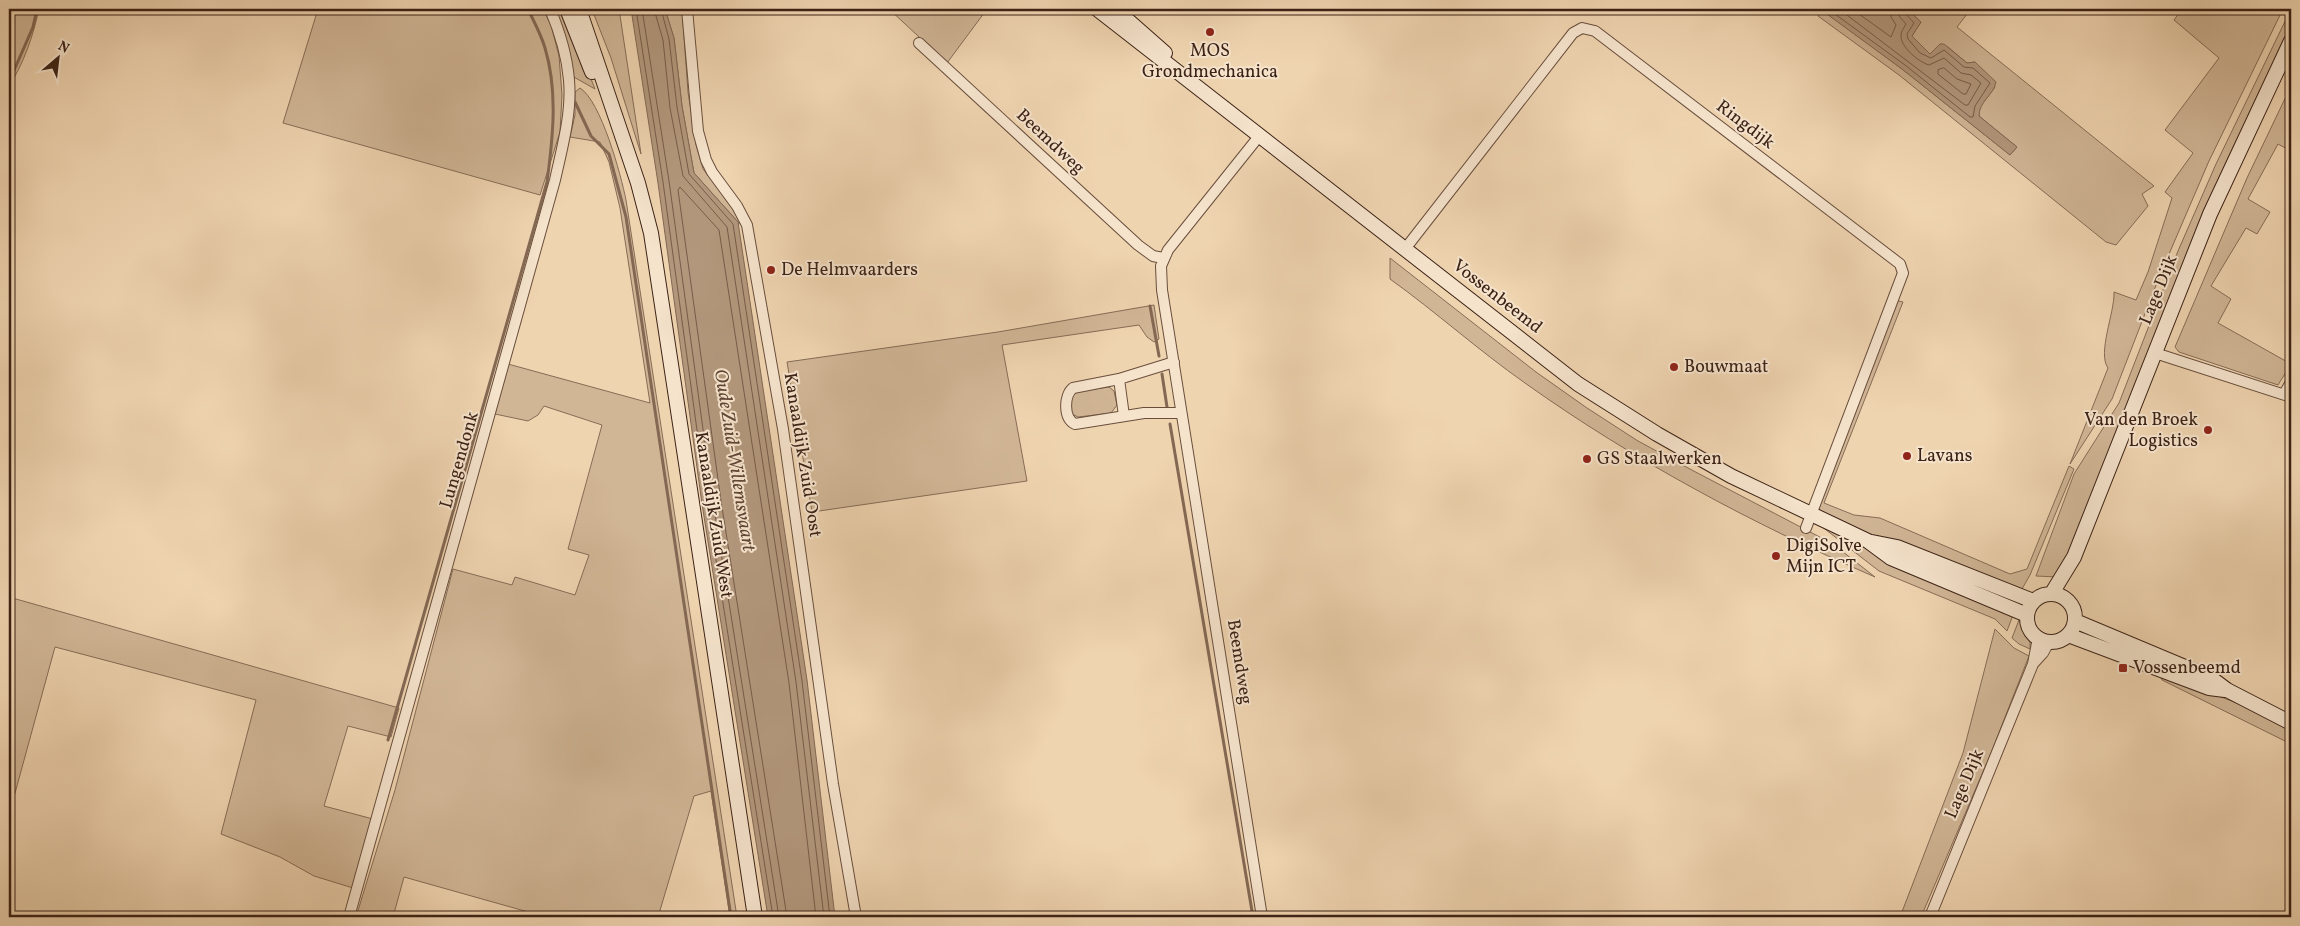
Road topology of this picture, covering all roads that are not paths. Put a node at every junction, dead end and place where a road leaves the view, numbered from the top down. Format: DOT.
graph roads {
  1 [pos="550,9"];
  2 [pos="567,9"];
  3 [pos="579,9"];
  4 [pos="687,9"];
  5 [pos="1097,9"];
  6 [pos="1115,9"];
  7 [pos="2291,41"];
  8 [pos="919,43"];
  9 [pos="1182,75"];
  10 [pos="616,122"];
  11 [pos="1260,135"];
  12 [pos="1405,249"];
  13 [pos="1163,258"];
  14 [pos="2155,353"];
  15 [pos="1174,362"];
  16 [pos="1119,379"];
  17 [pos="2291,382"];
  18 [pos="2288,396"];
  19 [pos="1181,413"];
  20 [pos="1124,416"];
  21 [pos="1811,514"];
  22 [pos="1806,528"];
  23 [pos="1868,541"];
  24 [pos="2074,557"];
  25 [pos="2052,594"];
  26 [pos="2066,599"];
  27 [pos="2033,601"];
  28 [pos="2027,615"];
  29 [pos="2075,621"];
  30 [pos="2068,635"];
  31 [pos="2043,640"];
  32 [pos="2227,690"];
  33 [pos="2291,723"];
  34 [pos="349,917"];
  35 [pos="755,917"];
  36 [pos="856,917"];
  37 [pos="1262,917"];
  38 [pos="1930,917"];
  1 -- 34 [label="street, Lungendonk"];
  2 -- 10 [label="main road, Kanaaldijk Zuid West"];
  3 -- 10 [label="main road, Kanaaldijk Zuid West"];
  4 -- 36 [label="street, Kanaaldijk Zuid Oost"];
  5 -- 9 [label="main road, Vossenbeemd"];
  6 -- 9 [label="main road, Vossenbeemd"];
  7 -- 14 [label="main road, Lage Dijk"];
  8 -- 13 [label="street, Beemdweg"];
  9 -- 11 [label="main road, Vossenbeemd"];
  10 -- 35 [label="main road, Kanaaldijk Zuid West"];
  11 -- 12 [label="main road, Vossenbeemd"];
  11 -- 13 [label="street"];
  12 -- 21 [label="main road, Vossenbeemd"];
  12 -- 21 [label="street, Ringdijk"];
  13 -- 15 [label="street, Beemdweg"];
  14 -- 18 [label="street"];
  14 -- 24 [label="main road, Lage Dijk"];
  15 -- 16 [label="street"];
  15 -- 19 [label="street, Beemdweg"];
  16 -- 20 [label="street"];
  16 -- 20 [label="street"];
  17 -- 18 [label="street"];
  19 -- 20 [label="street"];
  19 -- 37 [label="street, Beemdweg"];
  21 -- 22 [label="street"];
  21 -- 23 [label="main road, Vossenbeemd"];
  23 -- 27 [label="main road, Vossenbeemd"];
  23 -- 28 [label="main road, Vossenbeemd"];
  24 -- 25 [label="main road, Lage Dijk"];
  24 -- 26 [label="main road, Lage Dijk"];
  25 -- 26 [label="main road"];
  25 -- 27 [label="main road"];
  26 -- 29 [label="main road"];
  27 -- 28 [label="main road"];
  28 -- 31 [label="main road"];
  29 -- 30 [label="main road"];
  29 -- 32 [label="main road"];
  30 -- 31 [label="main road"];
  30 -- 32 [label="main road"];
  31 -- 38 [label="street, Lage Dijk"];
  32 -- 33 [label="main road"];
}
